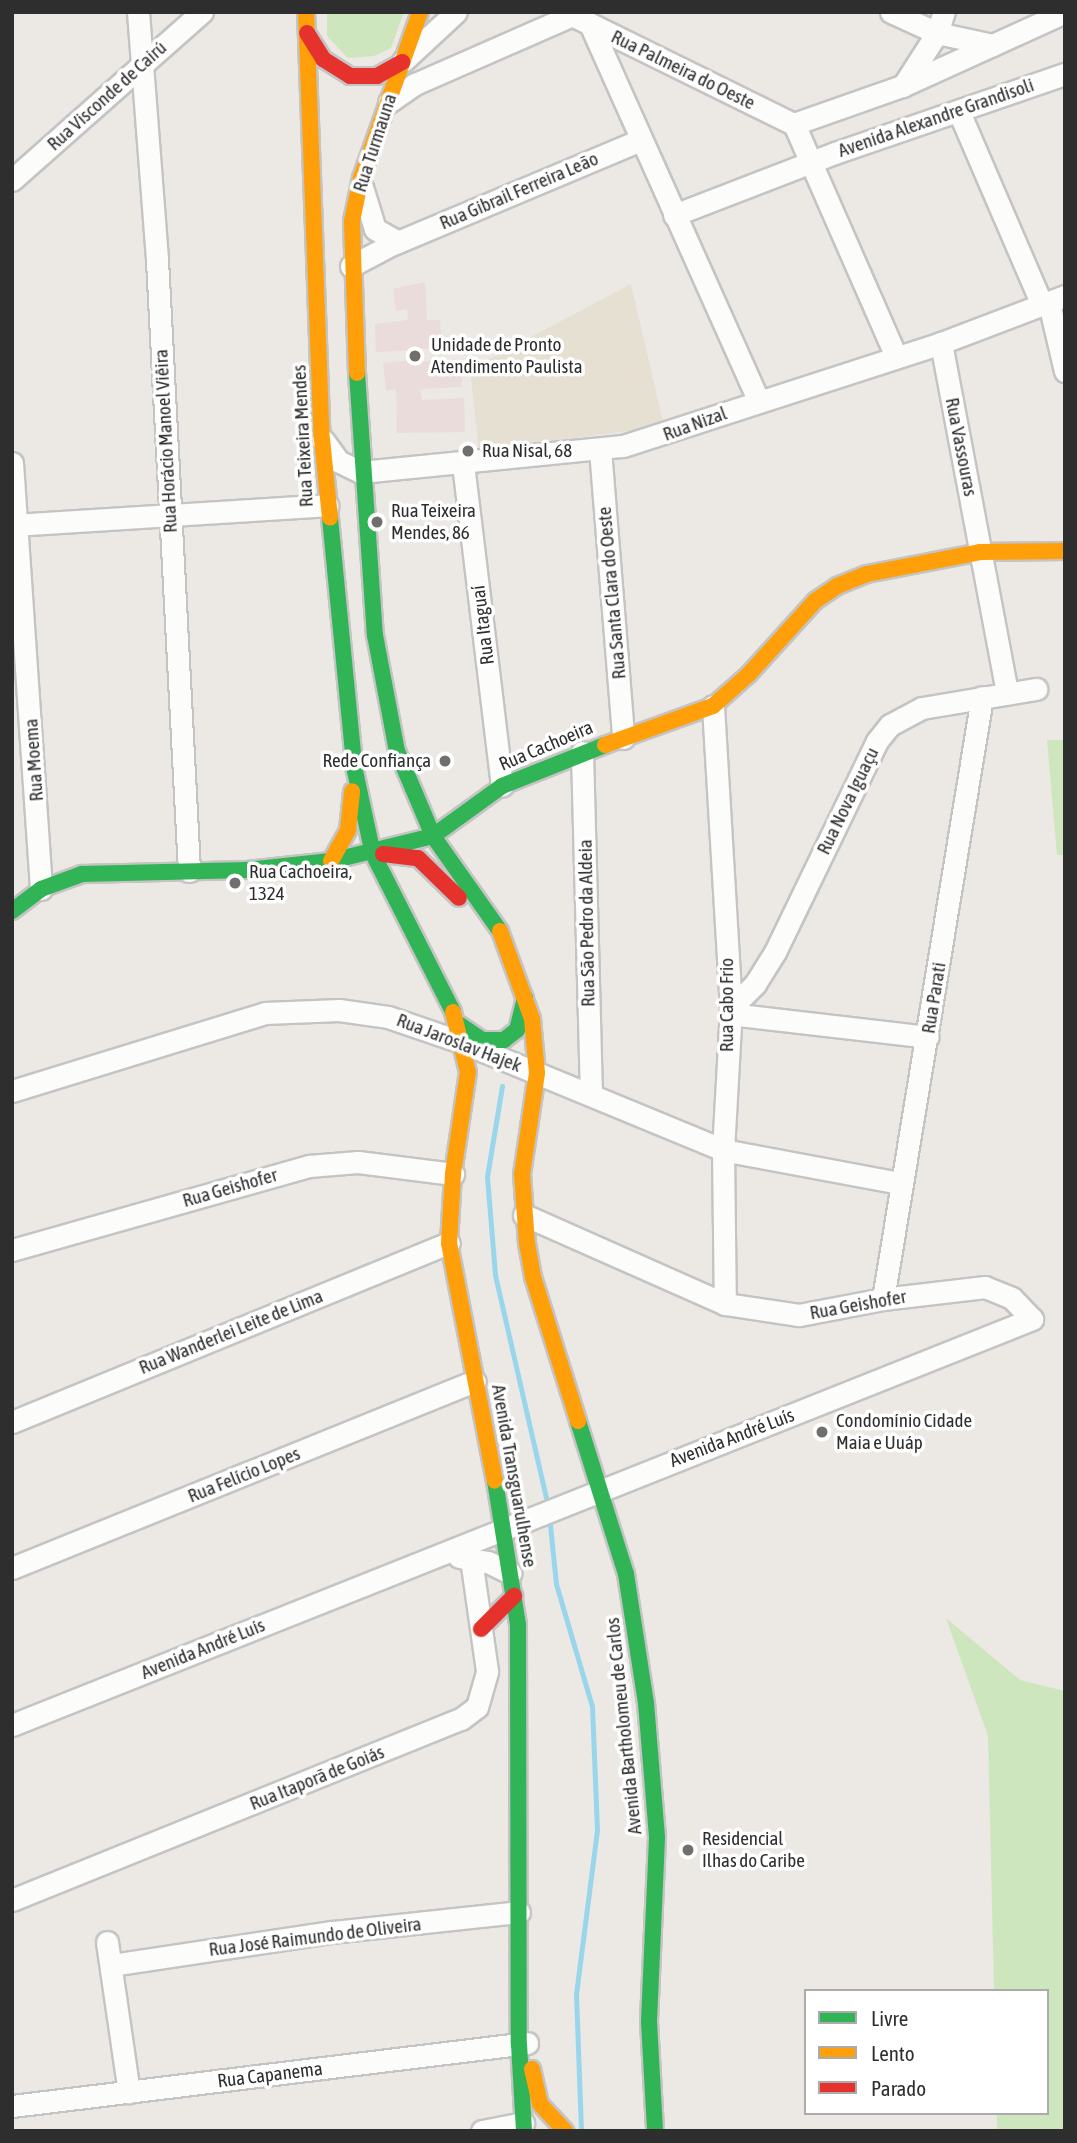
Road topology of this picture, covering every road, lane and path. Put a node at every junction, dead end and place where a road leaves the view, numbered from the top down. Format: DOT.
graph roads {
  1 [pos="138,12"];
  2 [pos="202,12"];
  3 [pos="306,12"];
  4 [pos="421,12"];
  5 [pos="456,12"];
  6 [pos="891,12"];
  7 [pos="944,12"];
  8 [pos="1065,12"];
  9 [pos="578,17"];
  10 [pos="305,30"];
  11 [pos="936,33"];
  12 [pos="993,45"];
  13 [pos="142,66"];
  14 [pos="1065,74"];
  15 [pos="404,75"];
  16 [pos="902,86"];
  17 [pos="389,102"];
  18 [pos="958,112"];
  19 [pos="794,124"];
  20 [pos="640,140"];
  21 [pos="808,163"];
  22 [pos="361,178"];
  23 [pos="12,180"];
  24 [pos="674,215"];
  25 [pos="398,242"];
  26 [pos="351,267"];
  27 [pos="1052,301"];
  28 [pos="941,342"];
  29 [pos="895,356"];
  30 [pos="1065,371"];
  31 [pos="759,401"];
  32 [pos="322,439"];
  33 [pos="600,449"];
  34 [pos="12,463"];
  35 [pos="463,464"];
  36 [pos="361,472"];
  37 [pos="327,505"];
  38 [pos="170,516"];
  39 [pos="15,525"];
  40 [pos="981,551"];
  41 [pos="1065,551"];
  42 [pos="1036,689"];
  43 [pos="1007,693"];
  44 [pos="982,697"];
  45 [pos="713,706"];
  46 [pos="623,738"];
  47 [pos="583,752"];
  48 [pos="355,771"];
  49 [pos="502,786"];
  50 [pos="433,836"];
  51 [pos="373,854"];
  52 [pos="331,861"];
  53 [pos="189,871"];
  54 [pos="41,889"];
  55 [pos="12,911"];
  56 [pos="515,960"];
  57 [pos="526,993"];
  58 [pos="730,1011"];
  59 [pos="462,1034"];
  60 [pos="928,1037"];
  61 [pos="495,1046"];
  62 [pos="537,1073"];
  63 [pos="12,1091"];
  64 [pos="591,1093"];
  65 [pos="723,1150"];
  66 [pos="453,1174"];
  67 [pos="900,1184"];
  68 [pos="524,1215"];
  69 [pos="449,1243"];
  70 [pos="12,1250"];
  71 [pos="883,1299"];
  72 [pos="725,1304"];
  73 [pos="1032,1319"];
  74 [pos="475,1381"];
  75 [pos="12,1422"];
  76 [pos="600,1489"];
  77 [pos="504,1528"];
  78 [pos="432,1556"];
  79 [pos="471,1558"];
  80 [pos="12,1568"];
  81 [pos="510,1573"];
  82 [pos="514,1596"];
  83 [pos="481,1629"];
  84 [pos="12,1725"];
  85 [pos="12,1900"];
  86 [pos="519,1912"];
  87 [pos="107,1942"];
  88 [pos="111,1965"];
  89 [pos="523,2044"];
  90 [pos="650,2060"];
  91 [pos="129,2092"];
  92 [pos="12,2106"];
  93 [pos="639,2122"];
  94 [pos="523,2127"];
  95 [pos="482,2131"];
  96 [pos="565,2131"];
  97 [pos="655,2131"];
  1 -- 13 [label="street, Rua Horácio Manoel Viêira"];
  2 -- 13 [label="street, Rua Visconde de Cairú"];
  3 -- 10 [label="main road, Rua Teixeira Mendes"];
  4 -- 15 [label="main road"];
  5 -- 15 [label="street"];
  6 -- 11 [label="street"];
  7 -- 11 [label="street"];
  8 -- 12 [label="street"];
  9 -- 15 [label="street"];
  9 -- 19 [label="street, Rua Palmeira do Oeste"];
  9 -- 20 [label="street"];
  10 -- 15 [label="main road"];
  10 -- 32 [label="main road, Rua Teixeira Mendes"];
  11 -- 12 [label="street"];
  11 -- 16 [label="street"];
  12 -- 16 [label="street"];
  13 -- 23 [label="street, Rua Visconde de Cairú"];
  13 -- 38 [label="street, Rua Horácio Manoel Viêira"];
  14 -- 18 [label="street, Avenida Alexandre Grandisoli"];
  15 -- 17 [label="street"];
  16 -- 19 [label="street"];
  17 -- 22 [label="main road, Rua Turmauna"];
  18 -- 21 [label="street, Avenida Alexandre Grandisoli"];
  18 -- 27 [label="street"];
  19 -- 21 [label="street"];
  20 -- 24 [label="street"];
  20 -- 25 [label="street, Rua Gibrail Ferreira Leão"];
  21 -- 24 [label="street, Avenida Alexandre Grandisoli"];
  21 -- 29 [label="street"];
  22 -- 25 [label="street"];
  22 -- 26 [label="main road, Rua Turmauna"];
  24 -- 31 [label="street"];
  25 -- 26 [label="street, Rua Gibrail Ferreira Leão"];
  26 -- 36 [label="main road"];
  27 -- 28 [label="street, Rua Nizal"];
  27 -- 30 [label="street"];
  28 -- 29 [label="street, Rua Nizal"];
  28 -- 40 [label="street, Rua Vassouras"];
  29 -- 31 [label="street, Rua Nizal"];
  31 -- 33 [label="street, Rua Nizal"];
  32 -- 36 [label="street"];
  32 -- 37 [label="main road, Rua Teixeira Mendes"];
  33 -- 35 [label="street, Rua Nizal"];
  33 -- 46 [label="street, Rua Santa Clara do Oeste"];
  34 -- 39 [label="street, Rua Moema"];
  35 -- 36 [label="street, Rua Nizal"];
  35 -- 49 [label="street, Rua Itaguaí"];
  36 -- 50 [label="main road"];
  37 -- 38 [label="street"];
  37 -- 48 [label="main road, Rua Teixeira Mendes"];
  38 -- 39 [label="street"];
  38 -- 53 [label="street, Rua Horácio Manoel Viêira"];
  39 -- 54 [label="street, Rua Moema"];
  40 -- 41 [label="main road, Rua Cachoeira"];
  40 -- 43 [label="street, Rua Vassouras"];
  40 -- 45 [label="main road, Rua Cachoeira"];
  42 -- 43 [label="street, Rua Nova Iguaçu"];
  43 -- 44 [label="street, Rua Nova Iguaçu"];
  44 -- 58 [label="street, Rua Nova Iguaçu"];
  44 -- 60 [label="street, Rua Parati"];
  45 -- 46 [label="main road, Rua Cachoeira"];
  45 -- 58 [label="street, Rua Cabo Frio"];
  46 -- 47 [label="main road, Rua Cachoeira"];
  47 -- 49 [label="main road, Rua Cachoeira"];
  47 -- 64 [label="street, Rua São Pedro da Aldeia"];
  48 -- 51 [label="main road, Rua Teixeira Mendes"];
  48 -- 52 [label="main road"];
  49 -- 50 [label="main road, Rua Cachoeira"];
  50 -- 51 [label="main road, Rua Cachoeira"];
  50 -- 56 [label="main road"];
  51 -- 52 [label="main road, Rua Cachoeira"];
  51 -- 56 [label="main road"];
  51 -- 59 [label="main road, Avenida Transguarulhense"];
  52 -- 53 [label="main road, Rua Cachoeira"];
  53 -- 54 [label="main road, Rua Cachoeira"];
  54 -- 55 [label="main road, Rua Cachoeira"];
  56 -- 57 [label="main road"];
  57 -- 61 [label="main road"];
  57 -- 62 [label="main road"];
  58 -- 60 [label="street"];
  58 -- 65 [label="street, Rua Cabo Frio"];
  59 -- 61 [label="street, Rua Jaroslav Hajek"];
  59 -- 63 [label="street, Rua Jaroslav Hajek"];
  59 -- 66 [label="main road, Avenida Transguarulhense"];
  60 -- 67 [label="street, Rua Parati"];
  61 -- 62 [label="street, Rua Jaroslav Hajek"];
  62 -- 64 [label="street, Rua Jaroslav Hajek"];
  62 -- 68 [label="main road"];
  64 -- 65 [label="street, Rua Jaroslav Hajek"];
  65 -- 67 [label="street, Rua Jaroslav Hajek"];
  65 -- 72 [label="street, Rua Cabo Frio"];
  66 -- 69 [label="main road, Avenida Transguarulhense"];
  66 -- 70 [label="street, Rua Geishofer"];
  67 -- 71 [label="street, Rua Parati"];
  68 -- 72 [label="street, Rua Geishofer"];
  68 -- 76 [label="main road"];
  69 -- 74 [label="main road, Avenida Transguarulhense"];
  69 -- 75 [label="street, Rua Wanderlei Leite de Lima"];
  71 -- 72 [label="street, Rua Geishofer"];
  71 -- 73 [label="street, Rua Geishofer"];
  73 -- 76 [label="street, Avenida André Luís"];
  74 -- 77 [label="main road, Avenida Transguarulhense"];
  74 -- 80 [label="street, Rua Felício Lopes"];
  76 -- 77 [label="street, Avenida André Luís"];
  76 -- 90 [label="main road, Avenida Bartholomeu de Carlos"];
  77 -- 78 [label="street, Avenida André Luís"];
  77 -- 81 [label="main road, Avenida Transguarulhense"];
  78 -- 79 [label="street, Avenida André Luís"];
  78 -- 84 [label="street, Avenida André Luís"];
  79 -- 81 [label="street, Avenida André Luís"];
  79 -- 83 [label="street, Rua Itaporã de Goiás"];
  81 -- 82 [label="main road, Avenida Transguarulhense"];
  82 -- 83 [label="main road"];
  82 -- 86 [label="main road, Avenida Transguarulhense"];
  83 -- 85 [label="street, Rua Itaporã de Goiás"];
  86 -- 88 [label="street, Rua José Raimundo de Oliveira"];
  86 -- 89 [label="main road, Avenida Transguarulhense"];
  87 -- 88 [label="street"];
  88 -- 91 [label="street"];
  89 -- 91 [label="street, Rua Capanema"];
  89 -- 94 [label="main road"];
  89 -- 96 [label="main road"];
  90 -- 93 [label="main road"];
  90 -- 97 [label="main road, Avenida Bartholomeu de Carlos"];
  91 -- 92 [label="street, Rua Capanema"];
  94 -- 95 [label="street"];
}
